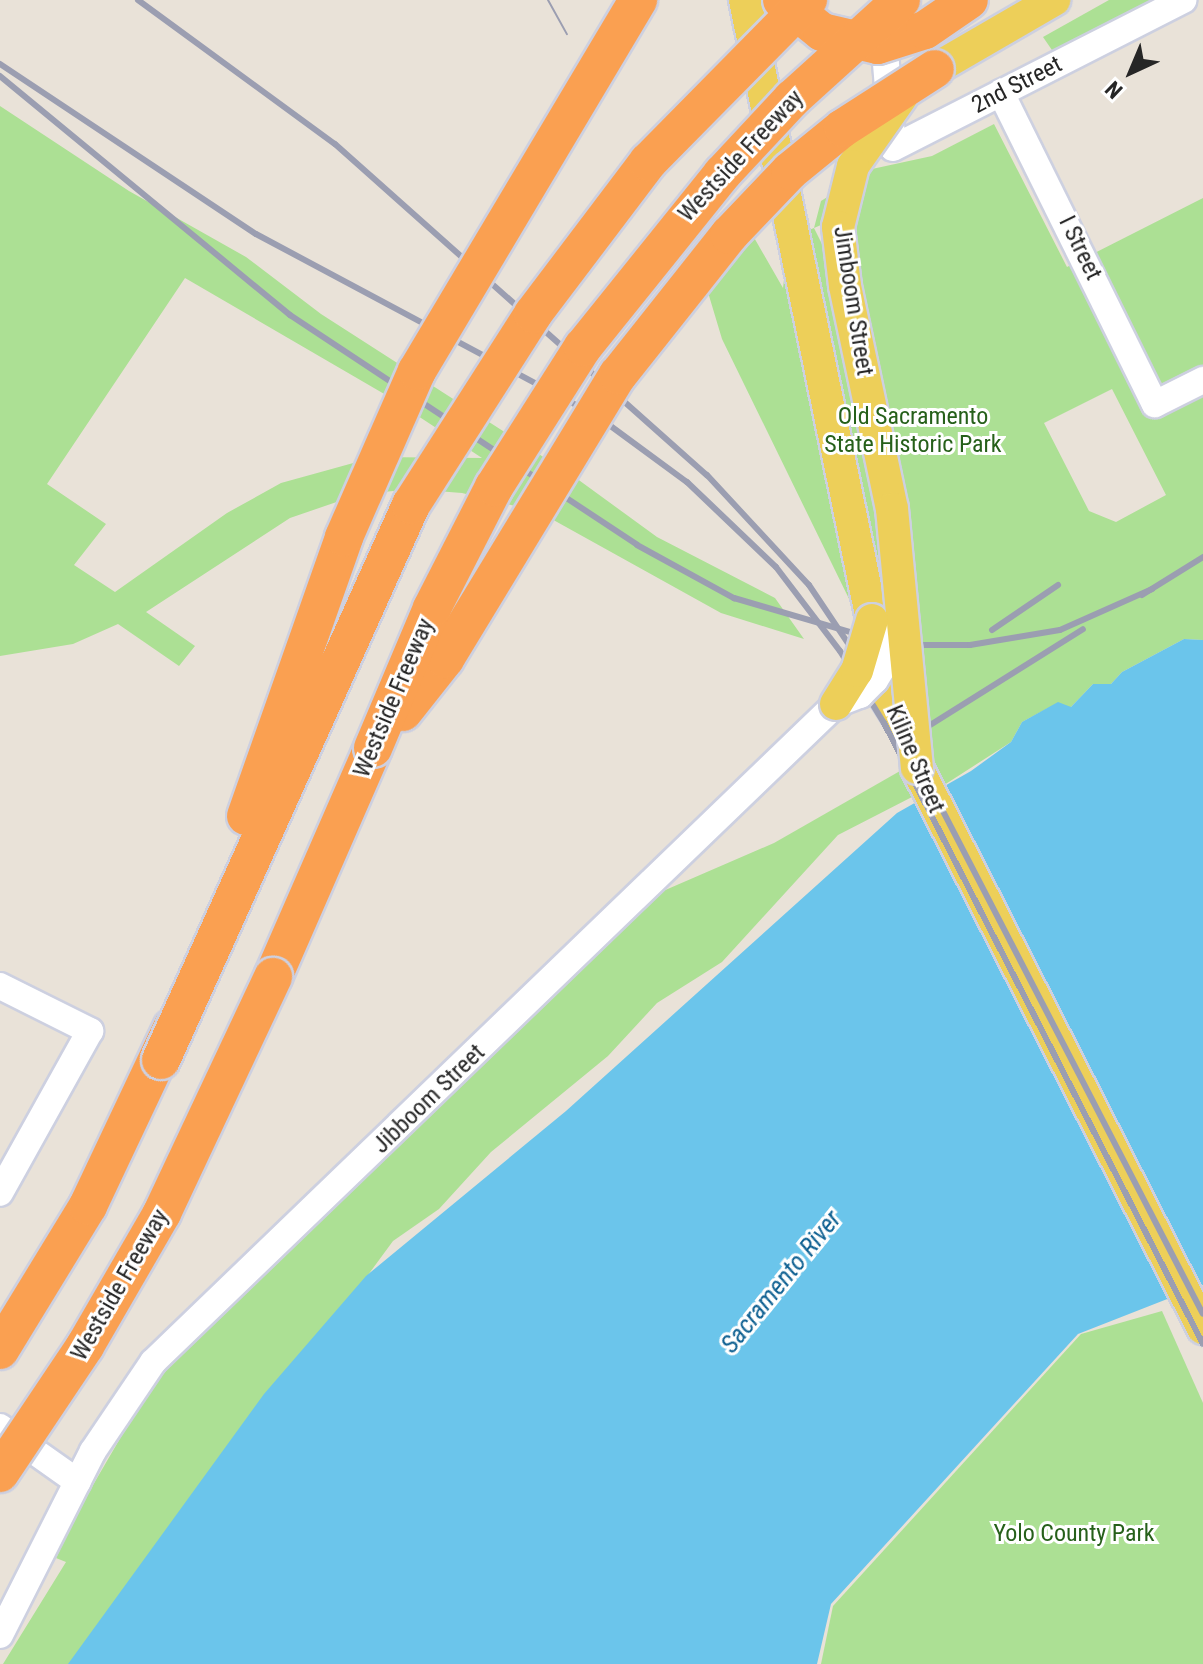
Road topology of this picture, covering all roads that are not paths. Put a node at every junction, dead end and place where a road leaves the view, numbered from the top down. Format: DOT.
graph roads {
  1 [pos="638,0"];
  2 [pos="745,0"];
  3 [pos="880,0"];
  4 [pos="901,0"];
  5 [pos="969,0"];
  6 [pos="1054,0"];
  7 [pos="1184,0"];
  8 [pos="793,5"];
  9 [pos="935,69"];
  10 [pos="1001,93"];
  11 [pos="1203,380"];
  12 [pos="902,605"];
  13 [pos="872,620"];
  14 [pos="875,680"];
  15 [pos="836,704"];
  16 [pos="373,748"];
  17 [pos="917,768"];
  18 [pos="0,986"];
  19 [pos="161,1060"];
  20 [pos="0,1193"];
  21 [pos="1203,1328"];
  22 [pos="0,1350"];
  23 [pos="0,1427"];
  24 [pos="0,1473"];
  25 [pos="78,1482"];
  26 [pos="0,1635"];
  1 -- 19 [label="highway, bridge"];
  2 -- 13 [label="main road, Kiline Street, bridge"];
  3 -- 10 [label="street, 2nd Street"];
  4 -- 16 [label="highway, Westside Freeway, bridge"];
  5 -- 8 [label="highway, bridge"];
  6 -- 9 [label="main road, Jimboom Street"];
  7 -- 10 [label="street, 2nd Street"];
  8 -- 19 [label="highway, bridge"];
  9 -- 12 [label="main road, Jimboom Street, bridge"];
  9 -- 16 [label="highway, bridge"];
  10 -- 11 [label="street, I Street"];
  12 -- 14 [label="street, Jibboom Street, bridge"];
  12 -- 17 [label="main road, Jimboom Street, bridge"];
  13 -- 14 [label="main road, Kiline Street, bridge"];
  13 -- 15 [label="main road, bridge"];
  14 -- 15 [label="street, Jibboom Street, bridge"];
  14 -- 17 [label="main road, Kiline Street, bridge"];
  15 -- 25 [label="street, Jibboom Street"];
  16 -- 24 [label="highway, Westside Freeway, bridge"];
  17 -- 21 [label="main road, Kiline Street"];
  18 -- 20 [label="street"];
  19 -- 22 [label="highway"];
  23 -- 25 [label="street"];
  25 -- 26 [label="street, Jibboom Street"];
}
